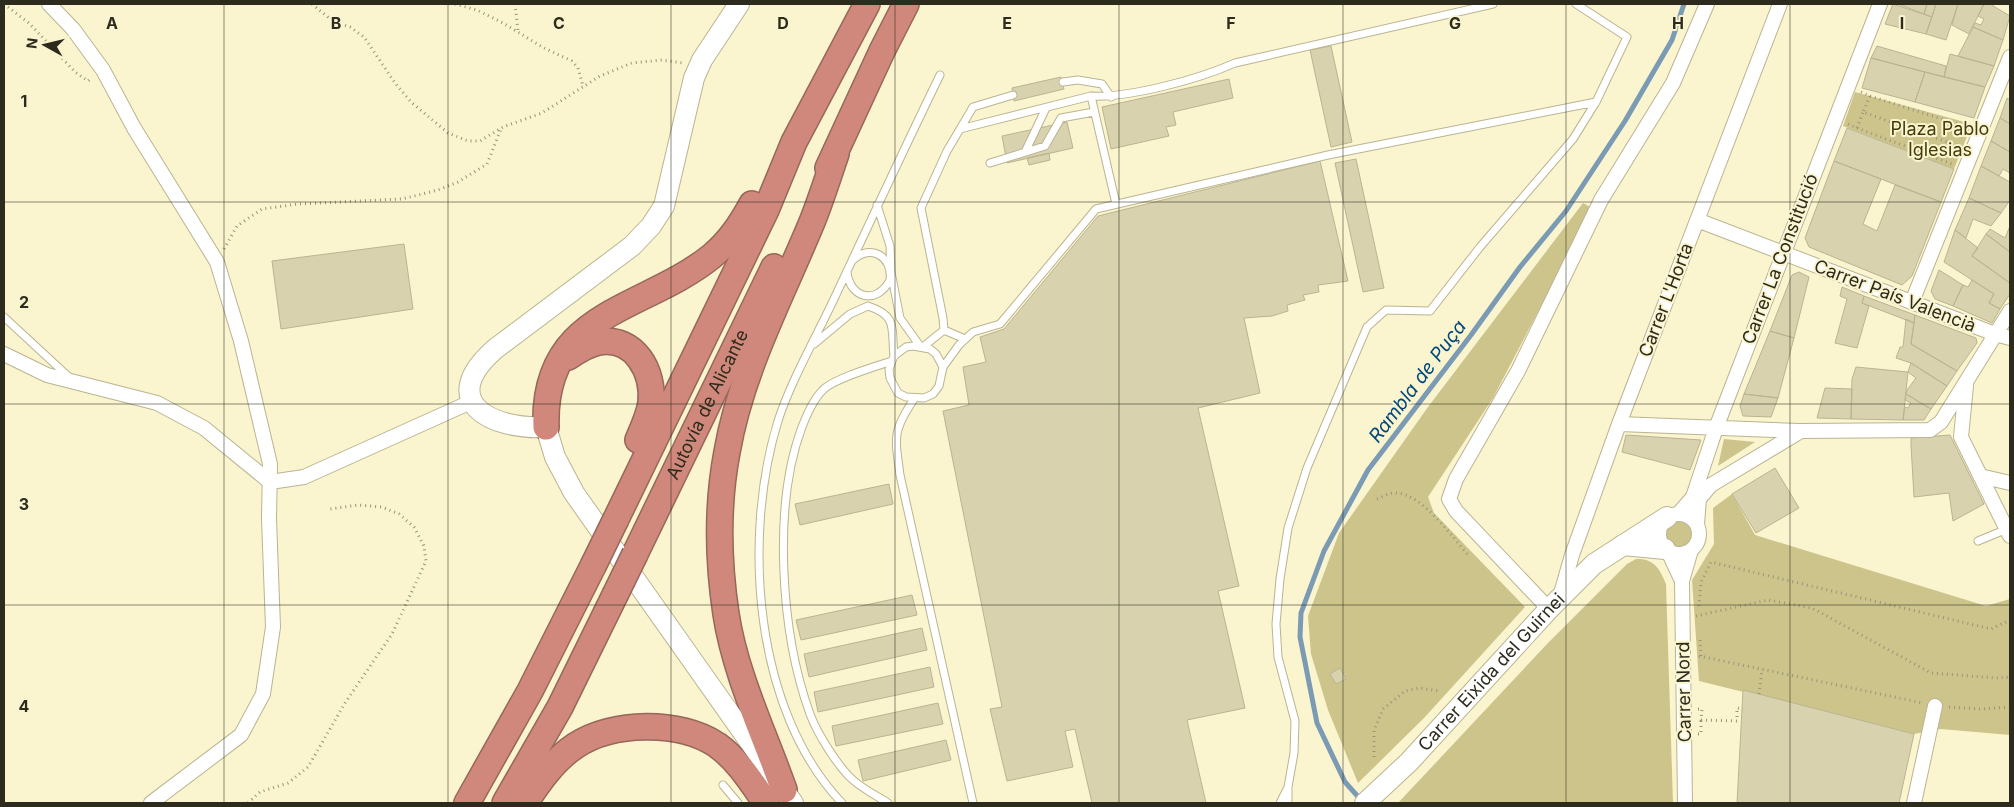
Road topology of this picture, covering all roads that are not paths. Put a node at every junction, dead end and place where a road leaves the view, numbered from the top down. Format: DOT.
graph roads {
  1 [pos="49,4"];
  2 [pos="739,4"];
  3 [pos="867,4"];
  4 [pos="906,4"];
  5 [pos="1493,4"];
  6 [pos="1576,4"];
  7 [pos="1706,4"];
  8 [pos="1780,4"];
  9 [pos="1880,4"];
  10 [pos="2010,57"];
  11 [pos="940,75"];
  12 [pos="1063,82"];
  13 [pos="1013,95"];
  14 [pos="1091,96"];
  15 [pos="1111,97"];
  16 [pos="1596,102"];
  17 [pos="1046,108"];
  18 [pos="1094,112"];
  19 [pos="960,128"];
  20 [pos="794,142"];
  21 [pos="1026,150"];
  22 [pos="836,154"];
  23 [pos="990,163"];
  24 [pos="1116,204"];
  25 [pos="877,205"];
  26 [pos="1697,220"];
  27 [pos="1782,253"];
  28 [pos="851,261"];
  29 [pos="847,271"];
  30 [pos="891,272"];
  31 [pos="862,295"];
  32 [pos="872,296"];
  33 [pos="1912,302"];
  34 [pos="868,306"];
  35 [pos="2010,311"];
  36 [pos="4,317"];
  37 [pos="944,330"];
  38 [pos="1995,334"];
  39 [pos="2010,338"];
  40 [pos="965,339"];
  41 [pos="812,346"];
  42 [pos="922,346"];
  43 [pos="4,354"];
  44 [pos="893,358"];
  45 [pos="557,367"];
  46 [pos="942,367"];
  47 [pos="1966,381"];
  48 [pos="75,383"];
  49 [pos="914,399"];
  50 [pos="473,401"];
  51 [pos="1619,424"];
  52 [pos="546,427"];
  53 [pos="1716,428"];
  54 [pos="1801,431"];
  55 [pos="1980,476"];
  56 [pos="270,482"];
  57 [pos="2010,483"];
  58 [pos="1673,515"];
  59 [pos="616,519"];
  60 [pos="1697,524"];
  61 [pos="2009,532"];
  62 [pos="1978,541"];
  63 [pos="1623,545"];
  64 [pos="1666,550"];
  65 [pos="1692,550"];
  66 [pos="1682,581"];
  67 [pos="1554,604"];
  68 [pos="1935,706"];
  69 [pos="723,785"];
  70 [pos="1288,787"];
  71 [pos="1371,798"];
  72 [pos="781,799"];
  73 [pos="151,803"];
  74 [pos="468,803"];
  75 [pos="506,803"];
  76 [pos="525,803"];
  77 [pos="738,803"];
  78 [pos="842,803"];
  79 [pos="888,803"];
  80 [pos="973,803"];
  81 [pos="1280,803"];
  82 [pos="1288,803"];
  83 [pos="1685,803"];
  84 [pos="1914,803"];
  1 -- 56 [label="street"];
  2 -- 50 [label="street"];
  3 -- 20 [label="highway, Autovía de Alicante"];
  4 -- 22 [label="highway, Autovía de Alicante"];
  5 -- 15 [label="lane"];
  6 -- 16 [label="lane"];
  7 -- 67 [label="street"];
  8 -- 26 [label="street, Carrer L'Horta"];
  9 -- 27 [label="street, Carrer La Constitució"];
  10 -- 33 [label="street"];
  11 -- 25 [label="lane"];
  12 -- 15 [label="lane"];
  13 -- 19 [label="lane"];
  14 -- 15 [label="lane"];
  14 -- 17 [label="lane"];
  14 -- 18 [label="lane"];
  16 -- 24 [label="lane"];
  16 -- 70 [label="lane"];
  17 -- 19 [label="lane"];
  17 -- 21 [label="lane"];
  18 -- 21 [label="lane"];
  18 -- 24 [label="lane"];
  19 -- 37 [label="lane"];
  20 -- 45 [label="highway"];
  20 -- 59 [label="highway, Autovía de Alicante"];
  21 -- 23 [label="lane"];
  22 -- 72 [label="highway"];
  22 -- 75 [label="highway, Autovía de Alicante, bridge"];
  24 -- 40 [label="lane"];
  25 -- 28 [label="lane"];
  25 -- 30 [label="lane"];
  26 -- 27 [label="street, Carrer País Valencià"];
  26 -- 51 [label="street, Carrer L'Horta"];
  27 -- 33 [label="street, Carrer País Valencià"];
  27 -- 53 [label="street, Carrer La Constitució"];
  28 -- 29 [label="lane"];
  28 -- 30 [label="lane"];
  29 -- 31 [label="lane"];
  29 -- 41 [label="lane"];
  30 -- 32 [label="lane"];
  30 -- 42 [label="lane"];
  31 -- 32 [label="lane"];
  31 -- 34 [label="lane"];
  32 -- 34 [label="lane"];
  33 -- 38 [label="street, Carrer País Valencià"];
  34 -- 41 [label="lane"];
  34 -- 44 [label="lane"];
  35 -- 38 [label="street"];
  36 -- 48 [label="lane"];
  37 -- 40 [label="lane"];
  37 -- 42 [label="lane"];
  38 -- 39 [label="street, Carrer País Valencià"];
  38 -- 47 [label="street"];
  40 -- 46 [label="lane"];
  41 -- 78 [label="lane"];
  42 -- 44 [label="lane"];
  42 -- 46 [label="lane"];
  43 -- 48 [label="street"];
  44 -- 49 [label="lane"];
  44 -- 79 [label="lane"];
  45 -- 52 [label="highway"];
  45 -- 59 [label="highway"];
  46 -- 49 [label="lane"];
  47 -- 54 [label="street"];
  47 -- 55 [label="street"];
  48 -- 56 [label="street"];
  49 -- 80 [label="lane"];
  50 -- 52 [label="street"];
  50 -- 56 [label="street"];
  51 -- 53 [label="street"];
  51 -- 67 [label="street, Carrer L'Horta"];
  52 -- 72 [label="street"];
  53 -- 54 [label="street"];
  53 -- 58 [label="street, Carrer La Constitució"];
  54 -- 60 [label="street"];
  55 -- 57 [label="street"];
  55 -- 61 [label="street"];
  56 -- 73 [label="street"];
  58 -- 60 [label="street"];
  58 -- 63 [label="street, Carrer Eixida del Guirnei"];
  58 -- 64 [label="street"];
  59 -- 74 [label="highway, Autovía de Alicante, bridge"];
  60 -- 65 [label="street"];
  61 -- 62 [label="lane"];
  63 -- 64 [label="street"];
  63 -- 67 [label="street, Carrer Eixida del Guirnei"];
  64 -- 65 [label="street"];
  64 -- 66 [label="street, Carrer Nord"];
  65 -- 66 [label="street, Carrer Nord"];
  66 -- 83 [label="street, Carrer Nord"];
  67 -- 71 [label="street, Carrer Eixida del Guirnei"];
  68 -- 84 [label="street"];
  69 -- 77 [label="lane"];
  70 -- 81 [label="lane"];
  70 -- 82 [label="lane"];
  72 -- 76 [label="highway"];
}
